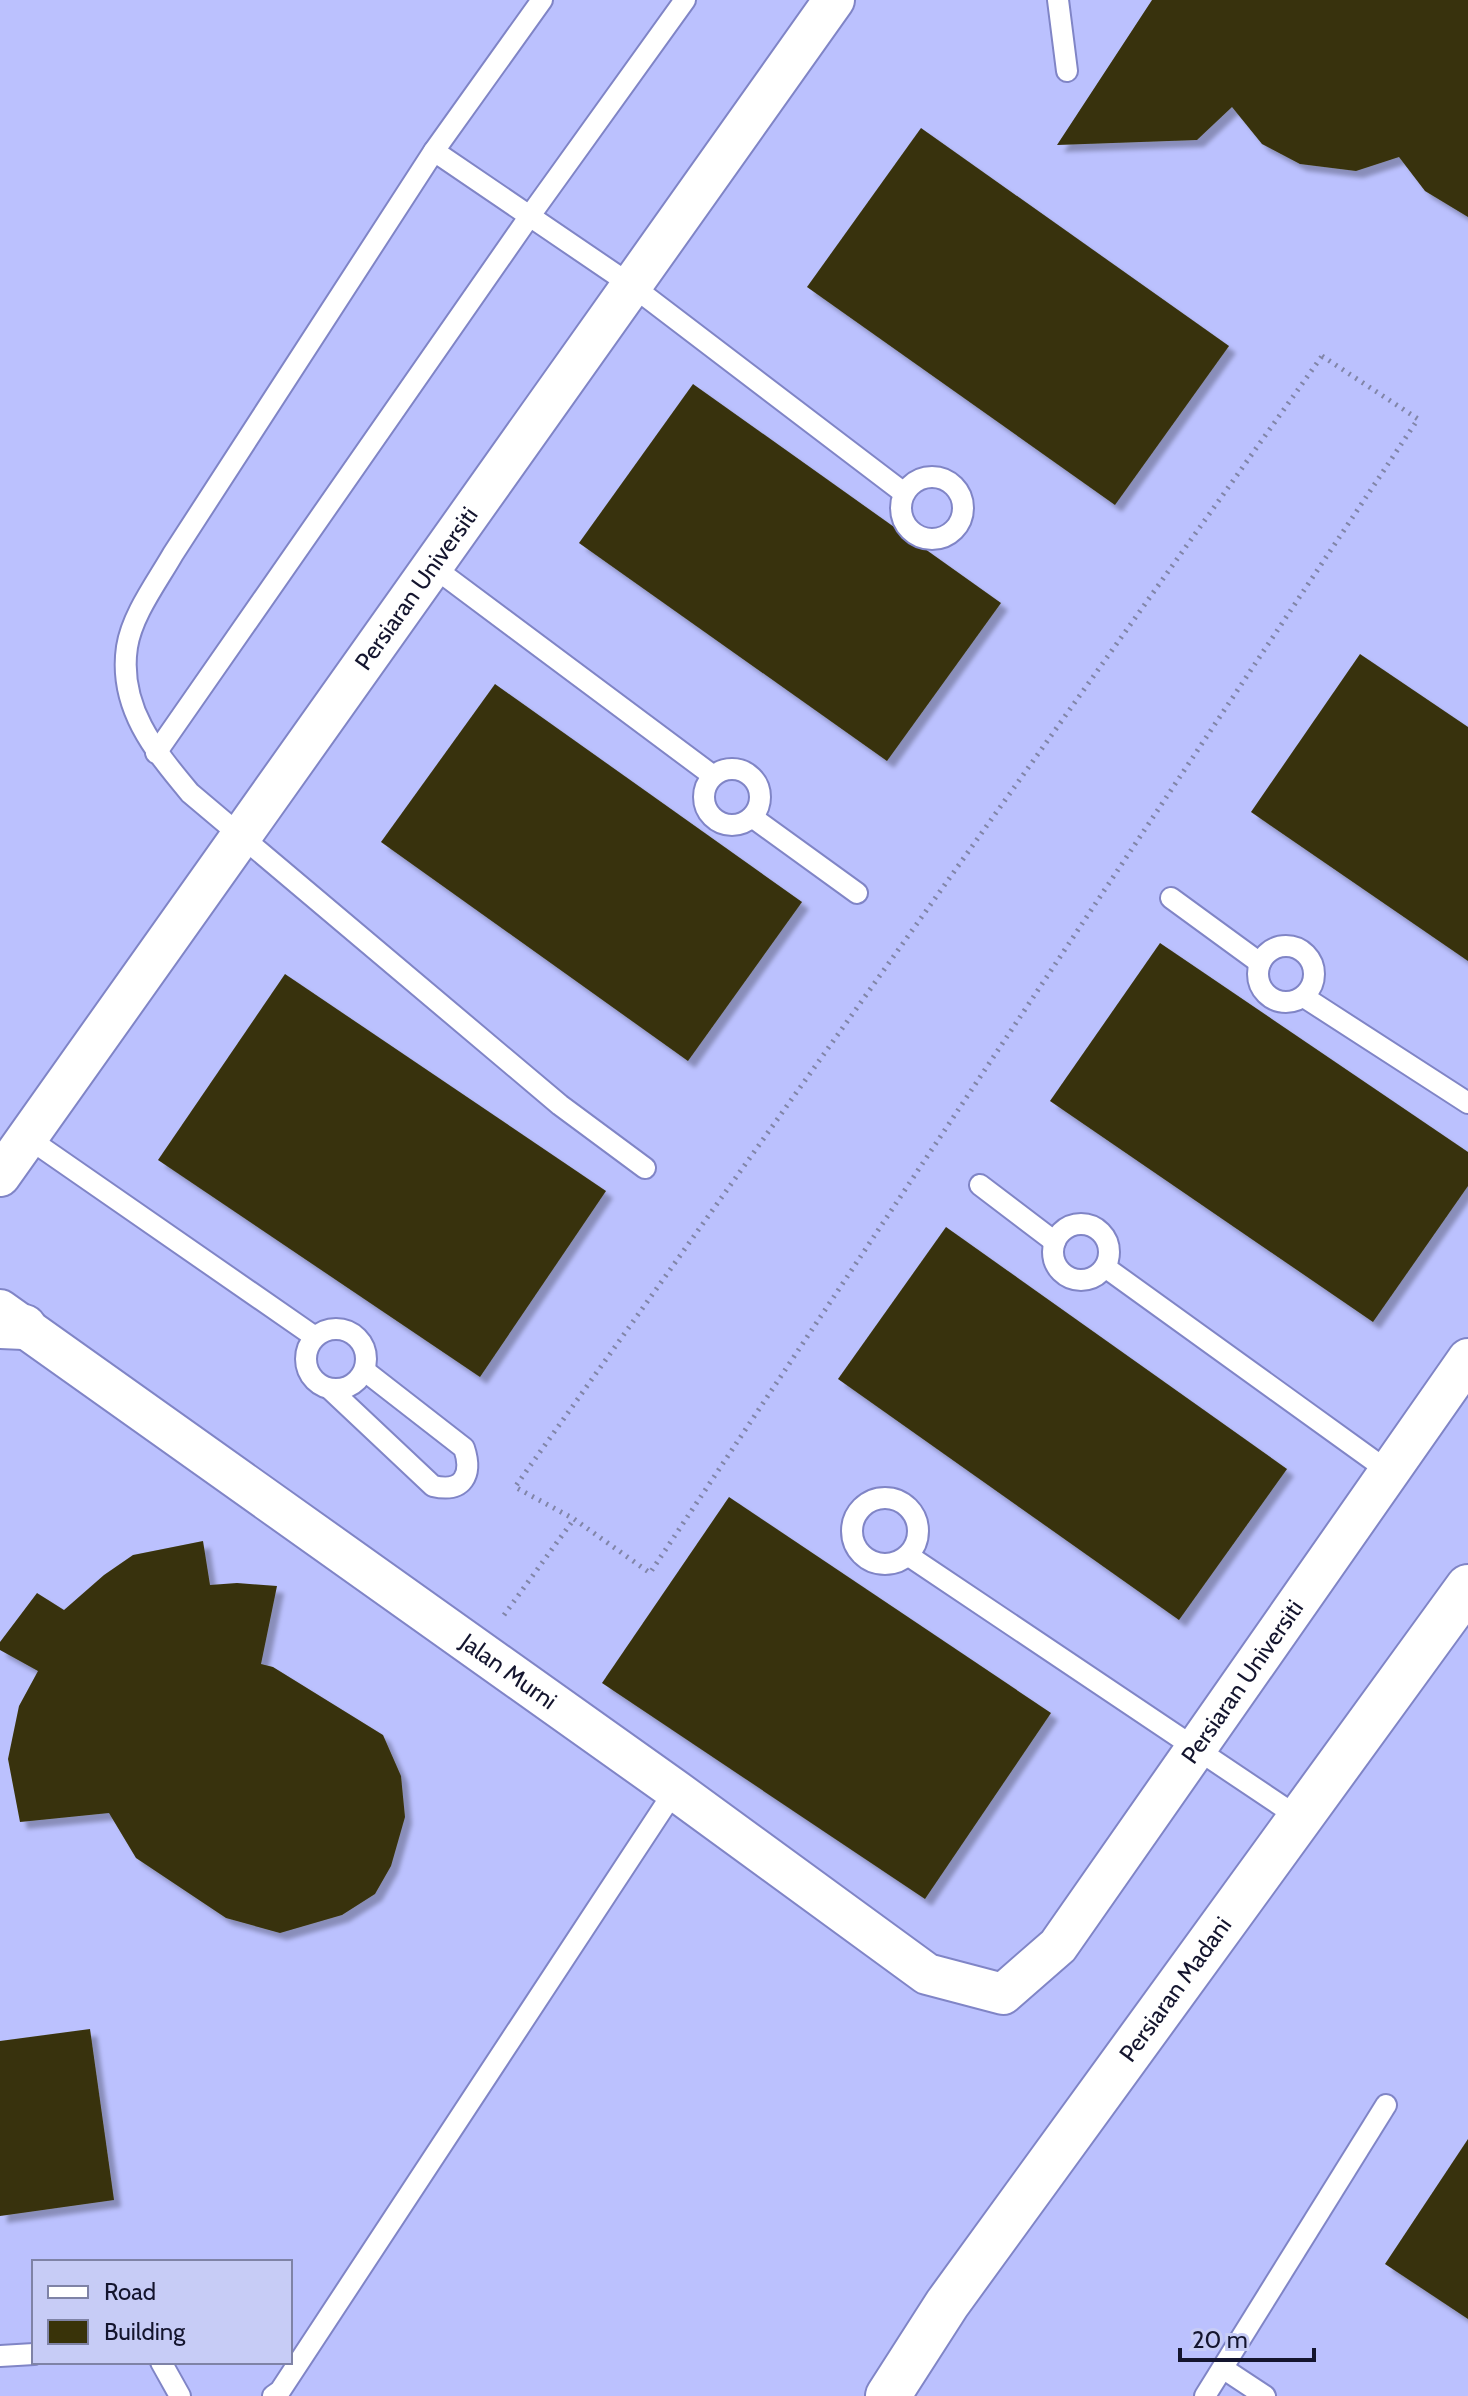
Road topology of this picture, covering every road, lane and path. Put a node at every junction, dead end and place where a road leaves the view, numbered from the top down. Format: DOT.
graph roads {
  1 [pos="542,0"];
  2 [pos="685,0"];
  3 [pos="834,0"];
  4 [pos="1058,0"];
  5 [pos="1067,71"];
  6 [pos="434,151"];
  7 [pos="529,217"];
  8 [pos="631,285"];
  9 [pos="904,493"];
  10 [pos="432,566"];
  11 [pos="156,753"];
  12 [pos="712,775"];
  13 [pos="752,817"];
  14 [pos="239,837"];
  15 [pos="857,893"];
  16 [pos="1171,898"];
  17 [pos="1260,963"];
  18 [pos="1304,997"];
  19 [pos="1468,1103"];
  20 [pos="28,1138"];
  21 [pos="645,1168"];
  22 [pos="0,1176"];
  23 [pos="980,1185"];
  24 [pos="1055,1242"];
  25 [pos="1105,1267"];
  26 [pos="8,1321"];
  27 [pos="315,1337"];
  28 [pos="1468,1359"];
  29 [pos="365,1371"];
  30 [pos="331,1390"];
  31 [pos="1388,1471"];
  32 [pos="574,1519"];
  33 [pos="909,1556"];
  34 [pos="1468,1587"];
  35 [pos="478,1650"];
  36 [pos="1196,1748"];
  37 [pos="675,1790"];
  38 [pos="1301,1819"];
  39 [pos="1003,1994"];
  40 [pos="1386,2105"];
  41 [pos="32,2354"];
  42 [pos="0,2356"];
  43 [pos="162,2364"];
  44 [pos="1224,2369"];
  45 [pos="180,2396"];
  46 [pos="273,2396"];
  47 [pos="888,2396"];
  48 [pos="1205,2396"];
  49 [pos="1265,2396"];
  1 -- 6 [label="lane"];
  2 -- 7 [label="lane"];
  3 -- 8 [label="street, Persiaran Universiti"];
  4 -- 5 [label="lane"];
  6 -- 7 [label="lane"];
  6 -- 11 [label="lane"];
  7 -- 8 [label="lane"];
  7 -- 11 [label="lane"];
  8 -- 9 [label="lane"];
  8 -- 10 [label="street, Persiaran Universiti"];
  10 -- 12 [label="lane"];
  10 -- 14 [label="street, Persiaran Universiti"];
  11 -- 14 [label="lane"];
  12 -- 13 [label="lane"];
  12 -- 13 [label="lane"];
  13 -- 15 [label="lane"];
  14 -- 20 [label="street, Persiaran Universiti"];
  14 -- 21 [label="lane"];
  16 -- 17 [label="lane"];
  17 -- 18 [label="lane"];
  17 -- 18 [label="lane"];
  18 -- 19 [label="lane"];
  20 -- 22 [label="street, Persiaran Universiti"];
  20 -- 27 [label="lane"];
  23 -- 24 [label="lane"];
  24 -- 25 [label="lane"];
  24 -- 25 [label="lane"];
  25 -- 31 [label="lane"];
  26 -- 35 [label="street, Jalan Murni"];
  27 -- 29 [label="lane"];
  27 -- 30 [label="lane"];
  28 -- 31 [label="street, Persiaran Universiti"];
  29 -- 30 [label="lane"];
  29 -- 30 [label="lane"];
  31 -- 36 [label="street, Persiaran Universiti"];
  32 -- 32 [label="path"];
  32 -- 35 [label="path"];
  33 -- 36 [label="lane"];
  34 -- 38 [label="street, Persiaran Madani"];
  35 -- 37 [label="street, Jalan Murni"];
  36 -- 38 [label="lane"];
  36 -- 39 [label="street, Persiaran Universiti"];
  37 -- 39 [label="street, Jalan Murni"];
  37 -- 46 [label="lane"];
  38 -- 47 [label="street, Persiaran Madani"];
  40 -- 44 [label="lane"];
  41 -- 42 [label="lane"];
  43 -- 45 [label="lane"];
  44 -- 48 [label="lane"];
  44 -- 49 [label="lane"];
}
